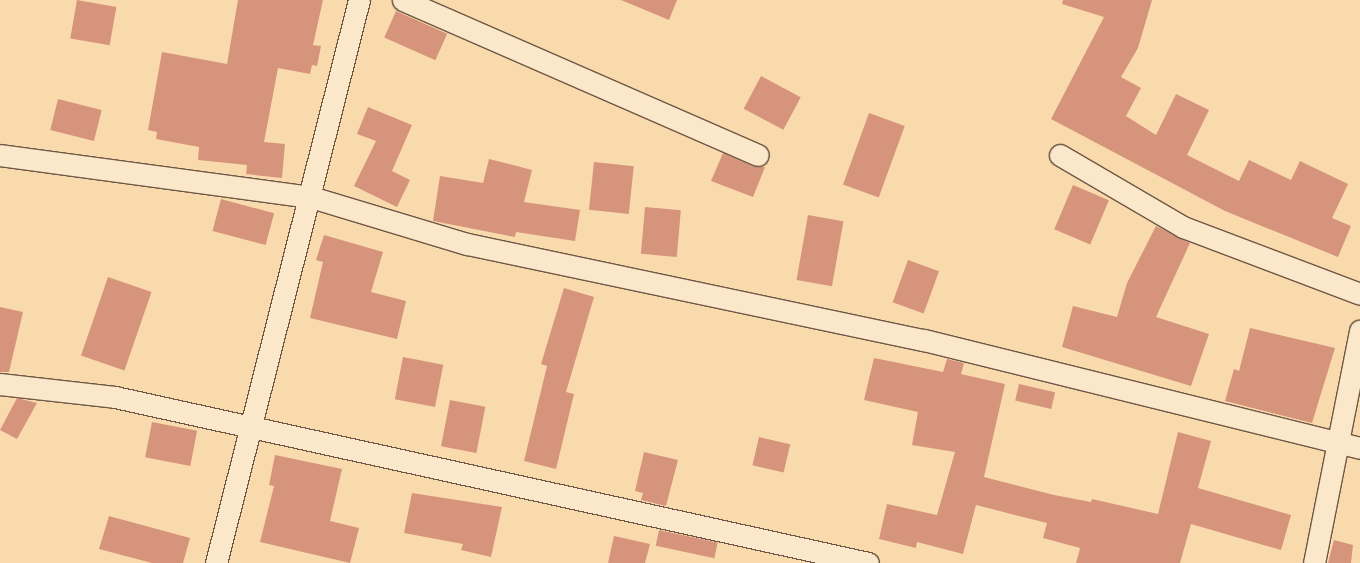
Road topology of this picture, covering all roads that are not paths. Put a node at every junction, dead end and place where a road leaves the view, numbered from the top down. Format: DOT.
graph roads {
  1 [pos="359,0"];
  2 [pos="403,0"];
  3 [pos="0,155"];
  4 [pos="758,155"];
  5 [pos="1060,155"];
  6 [pos="311,197"];
  7 [pos="1360,294"];
  8 [pos="1360,331"];
  9 [pos="0,384"];
  10 [pos="247,429"];
  11 [pos="1338,442"];
  12 [pos="1360,448"];
  13 [pos="216,563"];
  14 [pos="868,563"];
  15 [pos="1314,563"];
  1 -- 6 [label="street"];
  2 -- 4 [label="street"];
  3 -- 6 [label="street"];
  5 -- 7 [label="street"];
  6 -- 10 [label="street"];
  6 -- 11 [label="street"];
  8 -- 11 [label="street"];
  9 -- 10 [label="street"];
  10 -- 13 [label="street"];
  10 -- 14 [label="street"];
  11 -- 12 [label="street"];
  11 -- 15 [label="street"];
}
